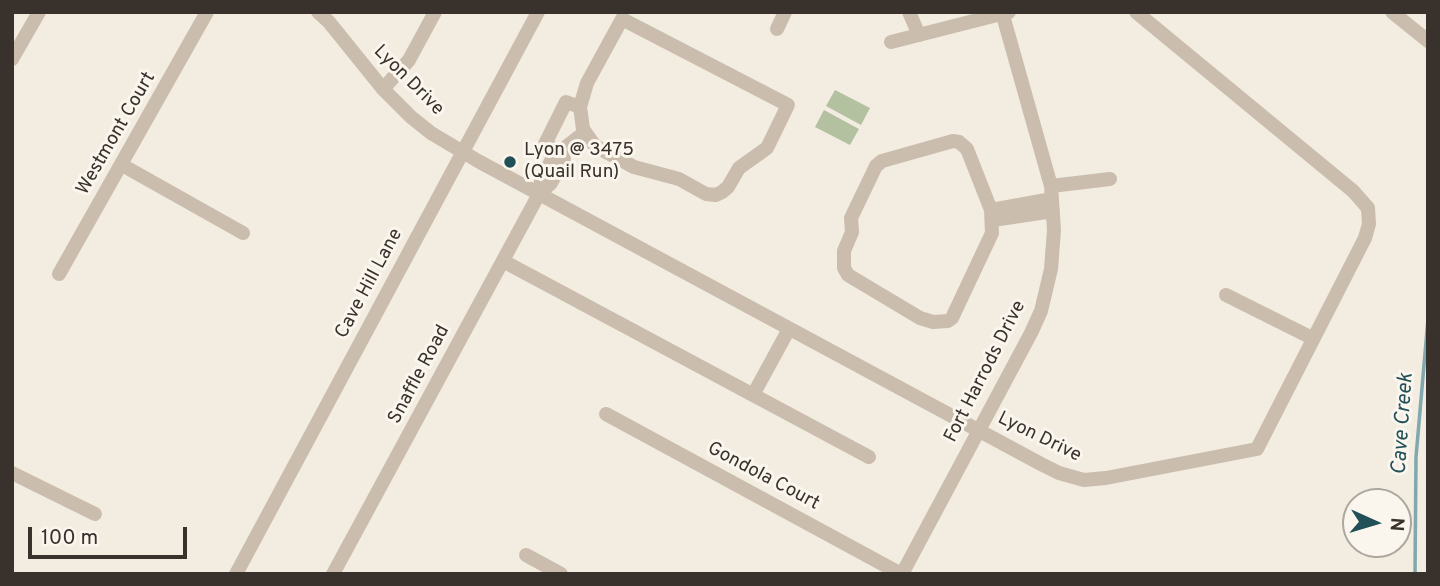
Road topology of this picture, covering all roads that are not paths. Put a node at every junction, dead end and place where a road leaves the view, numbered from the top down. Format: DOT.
graph roads {
  1 [pos="38,12"];
  2 [pos="207,12"];
  3 [pos="318,12"];
  4 [pos="435,12"];
  5 [pos="538,12"];
  6 [pos="785,12"];
  7 [pos="909,12"];
  8 [pos="1136,12"];
  9 [pos="1392,12"];
  10 [pos="1004,13"];
  11 [pos="777,29"];
  12 [pos="919,35"];
  13 [pos="1428,41"];
  14 [pos="891,42"];
  15 [pos="12,59"];
  16 [pos="383,89"];
  17 [pos="580,107"];
  18 [pos="585,132"];
  19 [pos="463,152"];
  20 [pos="561,152"];
  21 [pos="122,165"];
  22 [pos="1110,178"];
  23 [pos="540,194"];
  24 [pos="1052,198"];
  25 [pos="992,215"];
  26 [pos="243,233"];
  27 [pos="503,261"];
  28 [pos="58,274"];
  29 [pos="1226,295"];
  30 [pos="789,329"];
  31 [pos="1312,338"];
  32 [pos="753,395"];
  33 [pos="606,414"];
  34 [pos="979,430"];
  35 [pos="869,457"];
  36 [pos="12,473"];
  37 [pos="95,514"];
  38 [pos="527,555"];
  39 [pos="236,574"];
  40 [pos="334,574"];
  41 [pos="561,574"];
  42 [pos="902,574"];
  1 -- 15 [label="street"];
  2 -- 21 [label="street, Westmont Court"];
  3 -- 16 [label="street, Lyon Drive"];
  4 -- 16 [label="street"];
  5 -- 19 [label="street, Cave Hill Lane"];
  6 -- 11 [label="street"];
  7 -- 12 [label="street"];
  8 -- 31 [label="street, Lyon Drive"];
  9 -- 13 [label="street"];
  10 -- 12 [label="street"];
  10 -- 24 [label="street, Fort Harrods Drive"];
  12 -- 14 [label="street"];
  16 -- 19 [label="street, Lyon Drive"];
  17 -- 18 [label="street"];
  17 -- 18 [label="street"];
  17 -- 20 [label="street"];
  18 -- 20 [label="street"];
  19 -- 23 [label="street, Lyon Drive"];
  19 -- 39 [label="street, Cave Hill Lane"];
  20 -- 23 [label="street, Snaffle Road"];
  21 -- 26 [label="street"];
  21 -- 28 [label="street, Westmont Court"];
  22 -- 24 [label="street"];
  23 -- 27 [label="street, Snaffle Road"];
  23 -- 30 [label="street, Lyon Drive"];
  24 -- 25 [label="street"];
  24 -- 34 [label="street, Fort Harrods Drive"];
  25 -- 25 [label="street"];
  27 -- 32 [label="street"];
  27 -- 40 [label="street, Snaffle Road"];
  29 -- 31 [label="street"];
  30 -- 32 [label="street"];
  30 -- 34 [label="street, Lyon Drive"];
  31 -- 34 [label="street, Lyon Drive"];
  32 -- 35 [label="street"];
  33 -- 42 [label="street, Gondola Court"];
  34 -- 42 [label="street, Fort Harrods Drive"];
  36 -- 37 [label="street"];
  38 -- 41 [label="street"];
}
